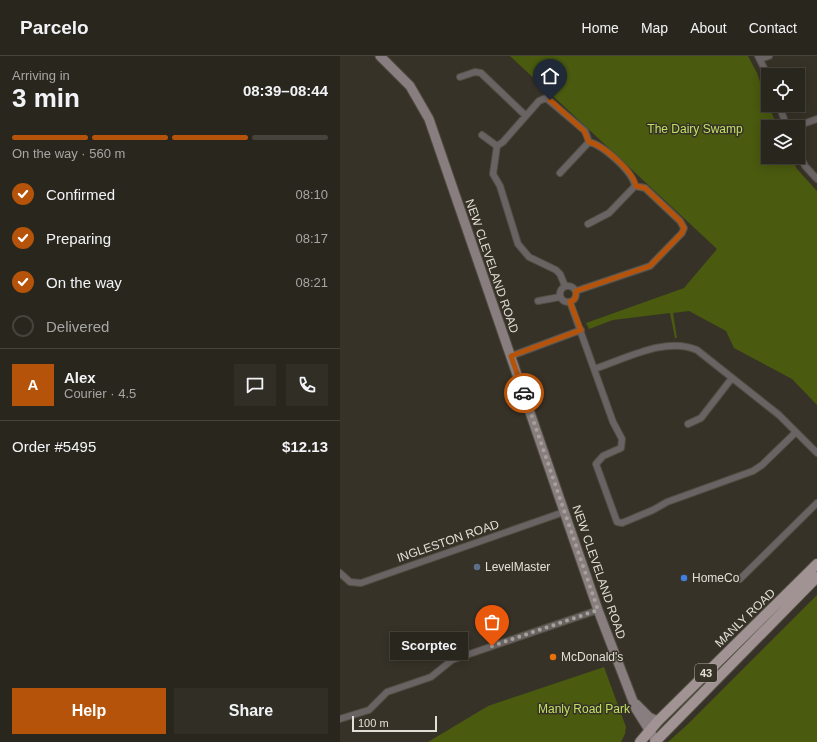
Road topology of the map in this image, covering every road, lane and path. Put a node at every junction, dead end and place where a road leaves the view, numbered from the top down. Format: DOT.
graph roads {
  1 [pos="380,56"];
  2 [pos="769,56"];
  3 [pos="759,58"];
  4 [pos="764,68"];
  5 [pos="460,77"];
  6 [pos="526,116"];
  7 [pos="817,119"];
  8 [pos="805,123"];
  9 [pos="482,135"];
  10 [pos="589,142"];
  11 [pos="497,146"];
  12 [pos="804,164"];
  13 [pos="560,172"];
  14 [pos="817,179"];
  15 [pos="636,186"];
  16 [pos="588,224"];
  17 [pos="565,286"];
  18 [pos="576,291"];
  19 [pos="560,297"];
  20 [pos="538,301"];
  21 [pos="570,302"];
  22 [pos="581,330"];
  23 [pos="511,356"];
  24 [pos="594,369"];
  25 [pos="732,378"];
  26 [pos="688,424"];
  27 [pos="796,432"];
  28 [pos="817,453"];
  29 [pos="817,503"];
  30 [pos="564,512"];
  31 [pos="817,564"];
  32 [pos="340,573"];
  33 [pos="817,577"];
  34 [pos="740,579"];
  35 [pos="598,610"];
  36 [pos="632,700"];
  37 [pos="340,719"];
  38 [pos="658,721"];
  39 [pos="645,736"];
  40 [pos="656,742"];
  1 -- 23 [label="street, NEW CLEVELAND ROAD"];
  2 -- 3 [label="street"];
  3 -- 4 [label="street"];
  5 -- 6 [label="street"];
  6 -- 10 [label="street"];
  6 -- 11 [label="street"];
  7 -- 8 [label="street"];
  9 -- 11 [label="street"];
  10 -- 13 [label="street"];
  10 -- 15 [label="street"];
  11 -- 17 [label="street"];
  12 -- 14 [label="street"];
  15 -- 16 [label="street"];
  15 -- 18 [label="street"];
  17 -- 18 [label="street"];
  17 -- 19 [label="street"];
  18 -- 21 [label="street"];
  19 -- 20 [label="street"];
  19 -- 21 [label="street"];
  21 -- 22 [label="street"];
  22 -- 23 [label="street"];
  22 -- 24 [label="street"];
  23 -- 30 [label="street, NEW CLEVELAND ROAD"];
  24 -- 25 [label="street"];
  24 -- 27 [label="street"];
  25 -- 26 [label="street"];
  25 -- 27 [label="street"];
  27 -- 28 [label="street"];
  29 -- 34 [label="street"];
  30 -- 32 [label="street, INGLESTON ROAD"];
  30 -- 35 [label="street, NEW CLEVELAND ROAD"];
  31 -- 38 [label="main road, MANLY ROAD / 43"];
  33 -- 40 [label="main road, MANLY ROAD / 43"];
  35 -- 36 [label="street, NEW CLEVELAND ROAD"];
  35 -- 37 [label="street"];
  36 -- 38 [label="street, NEW CLEVELAND ROAD"];
  36 -- 39 [label="street, NEW CLEVELAND ROAD"];
  38 -- 39 [label="main road, MANLY ROAD / 43"];
  39 -- 40 [label="street, NEW CLEVELAND ROAD"];
}
